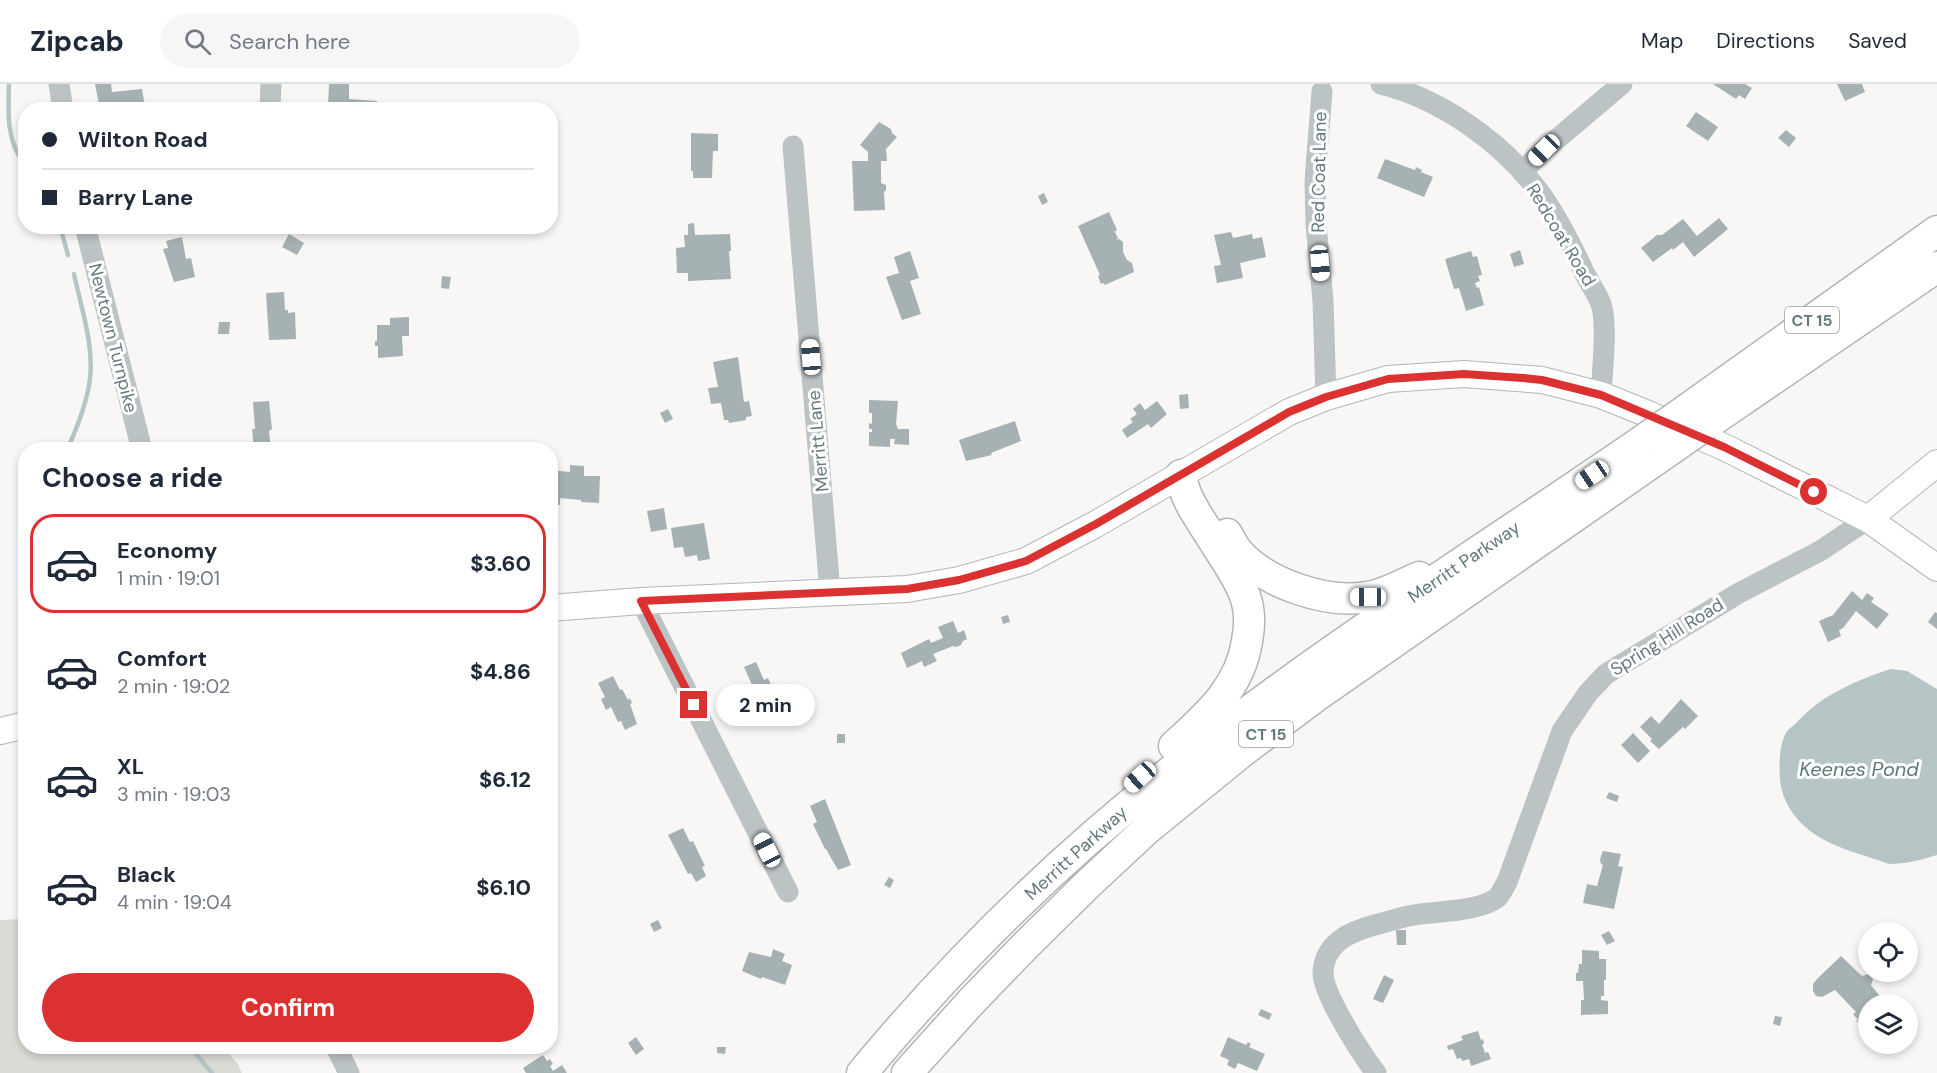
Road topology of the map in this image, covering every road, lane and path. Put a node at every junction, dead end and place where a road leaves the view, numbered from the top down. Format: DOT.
graph roads {
  1 [pos="59,84"];
  2 [pos="271,84"];
  3 [pos="1381,84"];
  4 [pos="1622,84"];
  5 [pos="1323,86"];
  6 [pos="62,102"];
  7 [pos="270,102"];
  8 [pos="793,146"];
  9 [pos="1522,172"];
  10 [pos="1937,231"];
  11 [pos="87,234"];
  12 [pos="1937,267"];
  13 [pos="1937,275"];
  14 [pos="1869,313"];
  15 [pos="1601,395"];
  16 [pos="1326,397"];
  17 [pos="1696,418"];
  18 [pos="140,442"];
  19 [pos="1658,444"];
  20 [pos="1937,463"];
  21 [pos="1181,475"];
  22 [pos="1556,500"];
  23 [pos="1868,519"];
  24 [pos="1937,568"];
  25 [pos="830,592"];
  26 [pos="641,601"];
  27 [pos="558,607"];
  28 [pos="18,727"];
  29 [pos="0,731"];
  30 [pos="788,892"];
  31 [pos="938,984"];
  32 [pos="340,1054"];
  33 [pos="349,1073"];
  34 [pos="862,1073"];
  35 [pos="907,1073"];
  36 [pos="1376,1073"];
  1 -- 6 [label="street"];
  2 -- 7 [label="street"];
  3 -- 9 [label="street, Redcoat Road"];
  4 -- 9 [label="street"];
  5 -- 16 [label="street, Red Coat Lane"];
  8 -- 25 [label="street, Merritt Lane"];
  9 -- 15 [label="street, Redcoat Road"];
  10 -- 17 [label="highway, Merritt Parkway / CT 15"];
  11 -- 18 [label="street, Newtown Turnpike"];
  12 -- 14 [label="highway, Merritt Parkway / CT 15"];
  13 -- 14 [label="highway"];
  14 -- 17 [label="highway, Merritt Parkway / CT 15"];
  15 -- 16 [label="main road"];
  15 -- 23 [label="main road"];
  16 -- 21 [label="main road"];
  17 -- 19 [label="highway, Merritt Parkway / CT 15, bridge"];
  19 -- 22 [label="highway, Merritt Parkway / CT 15"];
  19 -- 35 [label="highway, Merritt Parkway / CT 15"];
  20 -- 23 [label="main road"];
  21 -- 22 [label="highway"];
  21 -- 25 [label="main road"];
  21 -- 31 [label="highway"];
  22 -- 31 [label="highway, Merritt Parkway / CT 15"];
  23 -- 24 [label="main road"];
  23 -- 36 [label="street, Spring Hill Road"];
  25 -- 26 [label="main road"];
  26 -- 27 [label="main road"];
  26 -- 30 [label="street"];
  28 -- 29 [label="main road"];
  31 -- 34 [label="highway, Merritt Parkway / CT 15"];
  32 -- 33 [label="street"];
}
